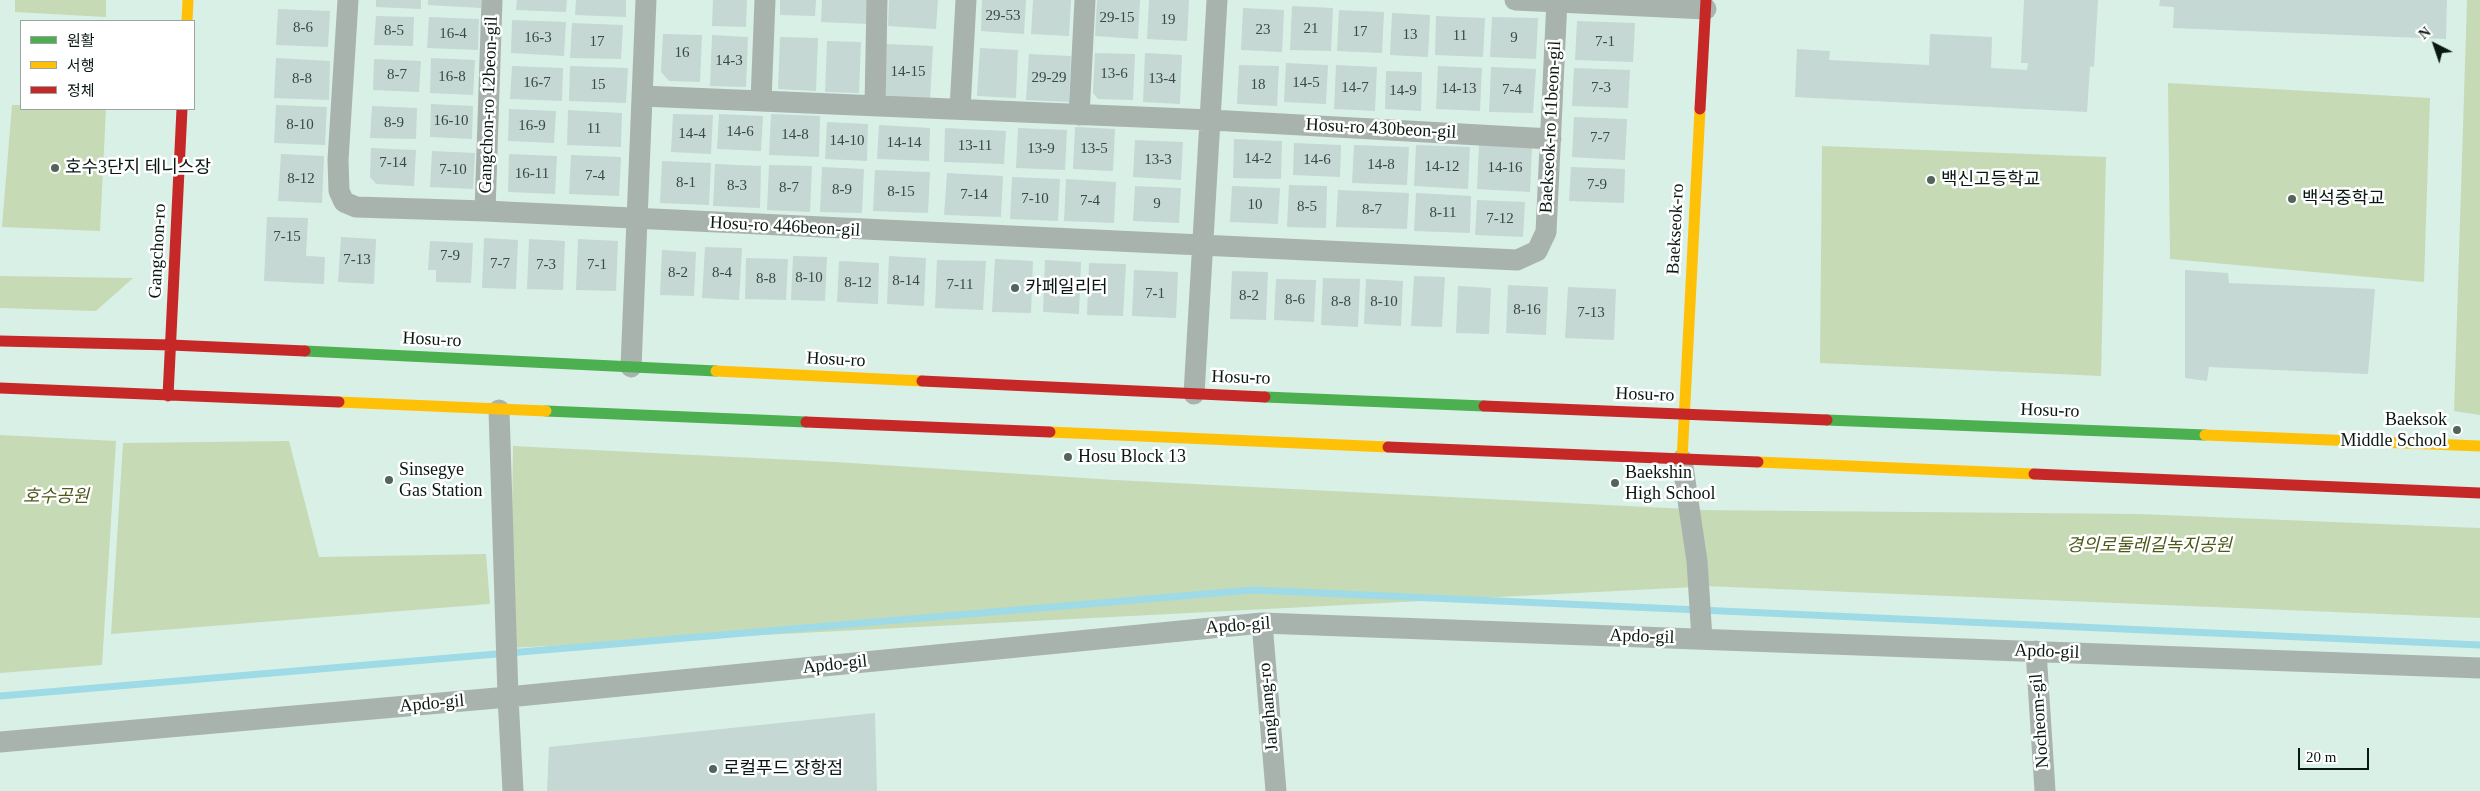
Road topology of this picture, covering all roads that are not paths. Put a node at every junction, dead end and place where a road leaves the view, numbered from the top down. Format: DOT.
graph roads {
  1 [pos="188,0"];
  2 [pos="348,0"];
  3 [pos="492,0"];
  4 [pos="646,0"];
  5 [pos="765,0"];
  6 [pos="877,0"];
  7 [pos="966,0"];
  8 [pos="1085,0"];
  9 [pos="1217,0"];
  10 [pos="1515,0"];
  11 [pos="1557,1"];
  12 [pos="1706,4"];
  13 [pos="187,20"];
  14 [pos="642,96"];
  15 [pos="761,101"];
  16 [pos="874,105"];
  17 [pos="960,109"];
  18 [pos="182,110"];
  19 [pos="1079,115"];
  20 [pos="1211,120"];
  21 [pos="1551,139"];
  22 [pos="485,210"];
  23 [pos="636,220"];
  24 [pos="1203,246"];
  25 [pos="0,341"];
  26 [pos="171,345"];
  27 [pos="631,367"];
  28 [pos="0,388"];
  29 [pos="1194,394"];
  30 [pos="168,396"];
  31 [pos="499,410"];
  32 [pos="1684,414"];
  33 [pos="2480,446"];
  34 [pos="1682,460"];
  35 [pos="2480,493"];
  36 [pos="1262,622"];
  37 [pos="1701,631"];
  38 [pos="2036,651"];
  39 [pos="2480,668"];
  40 [pos="508,691"];
  41 [pos="0,742"];
  42 [pos="513,791"];
  43 [pos="1276,791"];
  44 [pos="2045,791"];
  1 -- 13 [label="main road"];
  2 -- 22 [label="street, Hosu-ro 446beon-gil"];
  3 -- 22 [label="street, Gangchon-ro 12beon-gil"];
  4 -- 14 [label="street"];
  5 -- 15 [label="street"];
  6 -- 16 [label="street"];
  7 -- 17 [label="street"];
  8 -- 19 [label="street"];
  9 -- 20 [label="street"];
  10 -- 11 [label="street"];
  11 -- 12 [label="street"];
  11 -- 21 [label="street, Baekseok-ro 11beon-gil"];
  12 -- 32 [label="main road, Baekseok-ro"];
  14 -- 15 [label="street"];
  14 -- 23 [label="street"];
  15 -- 16 [label="street"];
  16 -- 17 [label="street"];
  17 -- 19 [label="street, Hosu-ro 430beon-gil"];
  18 -- 26 [label="main road, Gangchon-ro"];
  19 -- 20 [label="street, Hosu-ro 430beon-gil"];
  20 -- 21 [label="street, Hosu-ro 430beon-gil"];
  20 -- 24 [label="street"];
  21 -- 24 [label="street, Baekseok-ro 11beon-gil"];
  22 -- 23 [label="street, Hosu-ro 446beon-gil"];
  23 -- 24 [label="street, Hosu-ro 446beon-gil"];
  23 -- 27 [label="street"];
  24 -- 29 [label="street"];
  25 -- 26 [label="main road, Hosu-ro"];
  26 -- 27 [label="main road, Hosu-ro"];
  26 -- 30 [label="main road, Gangchon-ro"];
  27 -- 29 [label="main road, Hosu-ro"];
  28 -- 30 [label="main road"];
  29 -- 32 [label="main road, Hosu-ro"];
  30 -- 31 [label="main road"];
  31 -- 34 [label="main road"];
  31 -- 40 [label="street"];
  32 -- 33 [label="main road, Hosu-ro"];
  32 -- 34 [label="main road, Baekseok-ro"];
  34 -- 35 [label="main road"];
  34 -- 37 [label="street"];
  36 -- 37 [label="street, Apdo-gil"];
  36 -- 40 [label="street, Apdo-gil"];
  36 -- 43 [label="street, Janghang-ro"];
  37 -- 38 [label="street, Apdo-gil"];
  38 -- 39 [label="street, Apdo-gil"];
  38 -- 44 [label="street, Nocheom-gil"];
  40 -- 41 [label="street, Apdo-gil"];
  40 -- 42 [label="street"];
}
